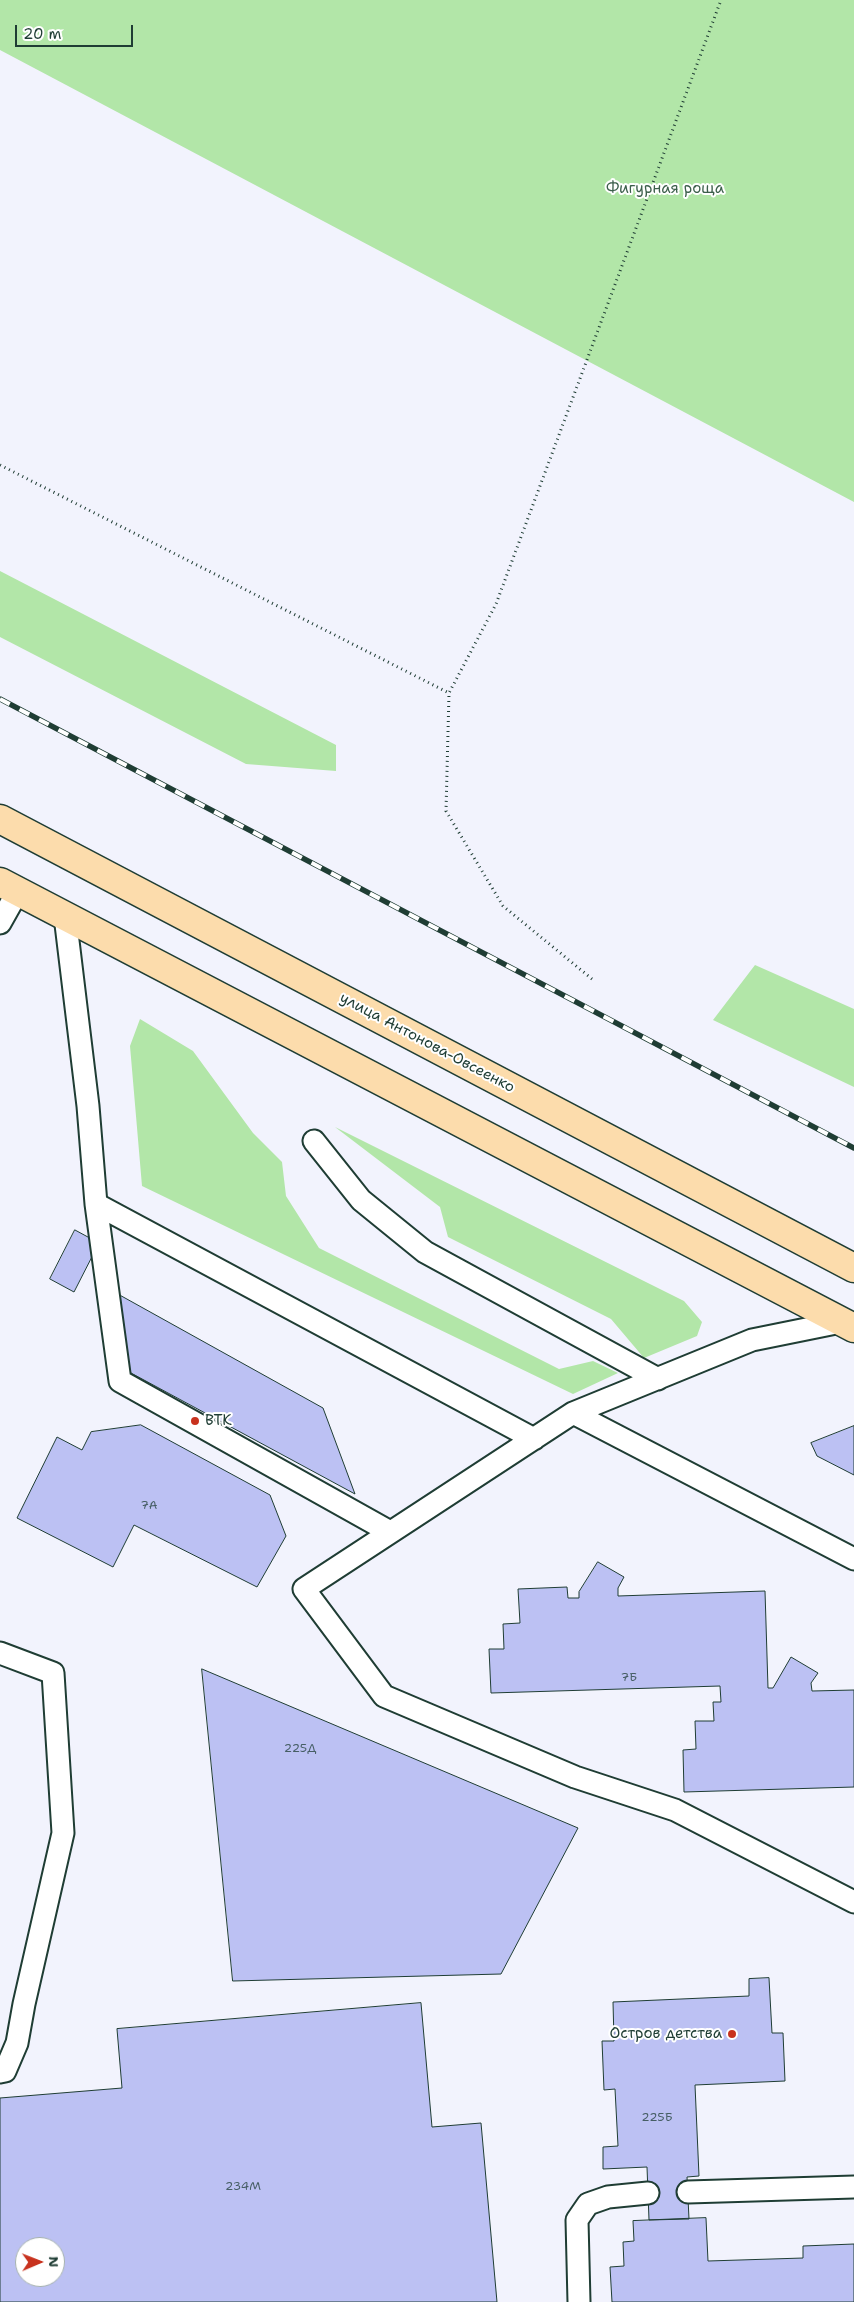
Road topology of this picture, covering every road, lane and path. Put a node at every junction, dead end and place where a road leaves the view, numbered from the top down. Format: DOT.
graph roads {
  1 [pos="721,0"];
  2 [pos="0,465"];
  3 [pos="449,693"];
  4 [pos="0,819"];
  5 [pos="9,887"];
  6 [pos="65,916"];
  7 [pos="0,923"];
  8 [pos="592,979"];
  9 [pos="314,1141"];
  10 [pos="96,1204"];
  11 [pos="854,1268"];
  12 [pos="848,1325"];
  13 [pos="658,1379"];
  14 [pos="573,1414"];
  15 [pos="534,1439"];
  16 [pos="390,1532"];
  17 [pos="854,1559"];
  18 [pos="0,1653"];
  19 [pos="854,1902"];
  20 [pos="0,2072"];
  21 [pos="854,2187"];
  22 [pos="688,2192"];
  23 [pos="648,2193"];
  24 [pos="579,2302"];
  1 -- 3 [label="path"];
  2 -- 3 [label="path"];
  3 -- 8 [label="path"];
  4 -- 11 [label="highway, улица Антонова-Овсеенко"];
  5 -- 6 [label="highway"];
  5 -- 7 [label="lane"];
  6 -- 10 [label="lane"];
  6 -- 12 [label="highway"];
  9 -- 13 [label="lane"];
  10 -- 15 [label="lane"];
  10 -- 16 [label="lane"];
  12 -- 13 [label="lane"];
  13 -- 14 [label="lane"];
  14 -- 15 [label="lane"];
  14 -- 17 [label="lane"];
  15 -- 16 [label="lane"];
  16 -- 19 [label="lane"];
  18 -- 20 [label="lane"];
  21 -- 22 [label="lane"];
  23 -- 24 [label="lane"];
}
